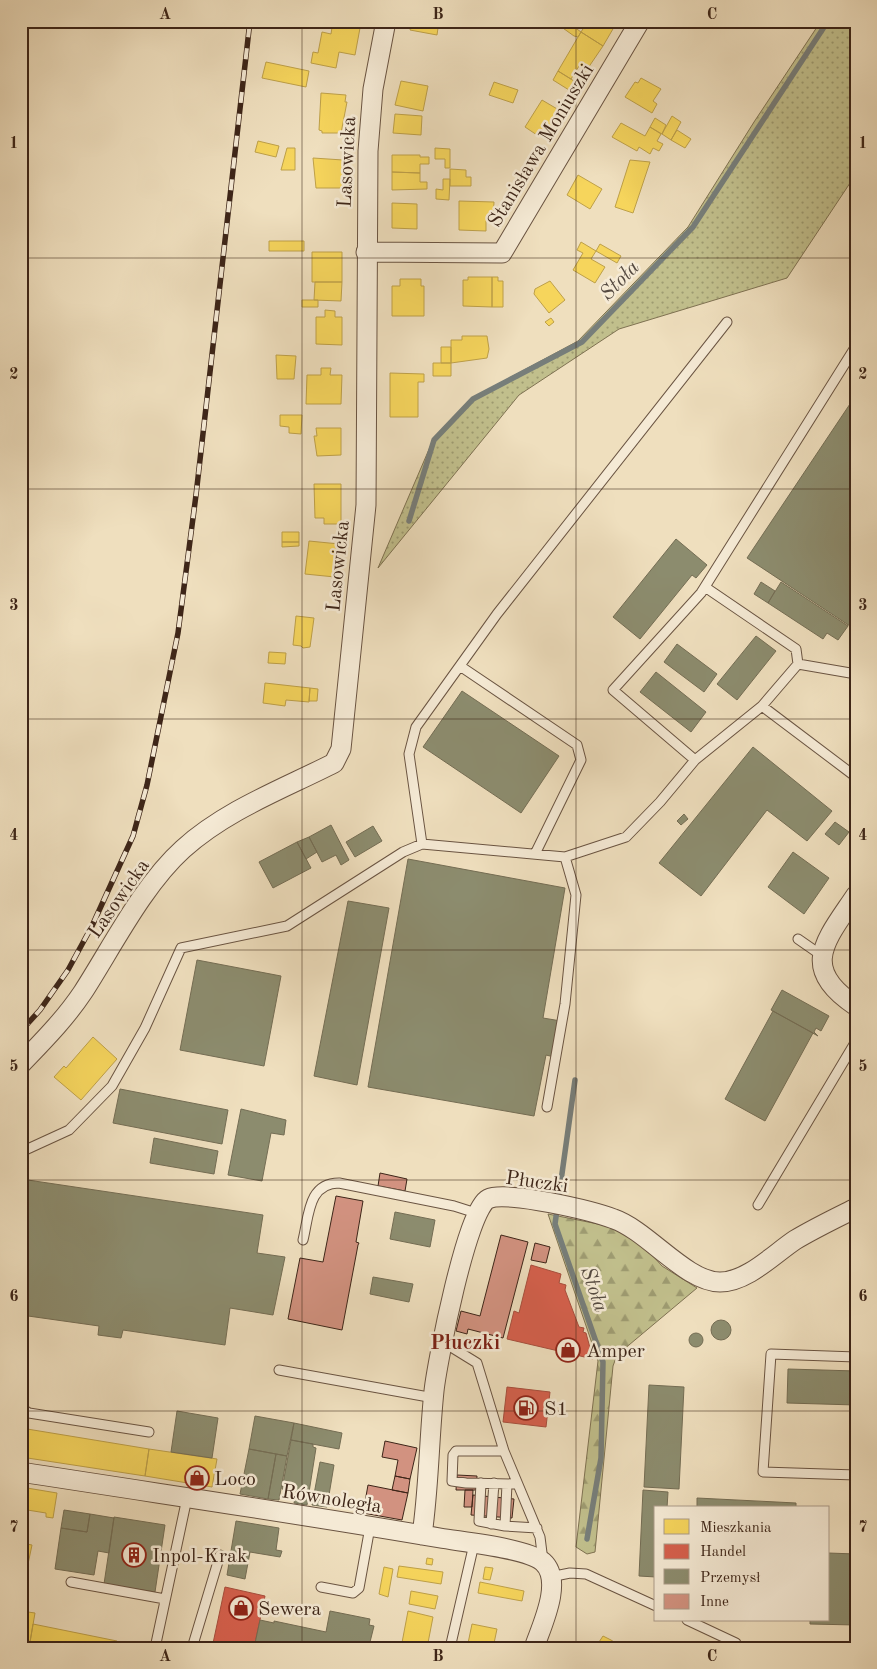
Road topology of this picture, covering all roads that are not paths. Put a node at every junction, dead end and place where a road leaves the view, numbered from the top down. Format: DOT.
graph roads {
  1 [pos="386,21"];
  2 [pos="640,21"];
  3 [pos="366,252"];
  4 [pos="727,322"];
  5 [pos="856,346"];
  6 [pos="705,587"];
  7 [pos="798,664"];
  8 [pos="460,666"];
  9 [pos="856,674"];
  10 [pos="762,706"];
  11 [pos="695,760"];
  12 [pos="856,777"];
  13 [pos="422,844"];
  14 [pos="535,854"];
  15 [pos="565,857"];
  16 [pos="856,895"];
  17 [pos="798,940"];
  18 [pos="821,955"];
  19 [pos="856,1006"];
  20 [pos="856,1041"];
  21 [pos="21,1064"];
  22 [pos="547,1107"];
  23 [pos="21,1152"];
  24 [pos="758,1205"];
  25 [pos="856,1208"];
  26 [pos="476,1213"];
  27 [pos="303,1240"];
  28 [pos="444,1342"];
  29 [pos="856,1357"];
  30 [pos="279,1370"];
  31 [pos="434,1398"];
  32 [pos="21,1408"];
  33 [pos="149,1432"];
  34 [pos="504,1450"];
  35 [pos="21,1472"];
  36 [pos="856,1475"];
  37 [pos="481,1483"];
  38 [pos="494,1483"];
  39 [pos="512,1484"];
  40 [pos="187,1498"];
  41 [pos="491,1524"];
  42 [pos="505,1526"];
  43 [pos="370,1527"];
  44 [pos="536,1528"];
  45 [pos="422,1535"];
  46 [pos="474,1544"];
  47 [pos="220,1555"];
  48 [pos="547,1569"];
  49 [pos="71,1582"];
  50 [pos="322,1586"];
  51 [pos="166,1599"];
  52 [pos="654,1605"];
  53 [pos="691,1622"];
  54 [pos="736,1642"];
  55 [pos="155,1648"];
  56 [pos="192,1648"];
  57 [pos="450,1648"];
  58 [pos="534,1648"];
  1 -- 3 [label="street, Lasowicka"];
  2 -- 3 [label="street, Stanisława Moniuszki"];
  3 -- 21 [label="street, Lasowicka"];
  4 -- 8 [label="lane"];
  5 -- 6 [label="lane"];
  6 -- 7 [label="lane"];
  6 -- 11 [label="lane"];
  7 -- 9 [label="lane"];
  7 -- 10 [label="lane"];
  8 -- 13 [label="lane"];
  8 -- 14 [label="lane"];
  10 -- 11 [label="lane"];
  10 -- 12 [label="lane"];
  11 -- 15 [label="lane"];
  13 -- 14 [label="lane"];
  13 -- 23 [label="lane"];
  14 -- 15 [label="lane"];
  15 -- 22 [label="lane"];
  16 -- 18 [label="street"];
  17 -- 18 [label="lane"];
  18 -- 19 [label="street"];
  20 -- 24 [label="lane"];
  25 -- 26 [label="street, Płuczki"];
  26 -- 27 [label="lane"];
  26 -- 28 [label="street"];
  28 -- 31 [label="street"];
  28 -- 34 [label="lane"];
  29 -- 36 [label="lane"];
  30 -- 31 [label="lane"];
  31 -- 45 [label="street"];
  32 -- 33 [label="lane"];
  34 -- 37 [label="lane"];
  34 -- 39 [label="lane"];
  35 -- 40 [label="street, Równoległa"];
  37 -- 38 [label="lane"];
  37 -- 41 [label="lane"];
  38 -- 39 [label="lane"];
  38 -- 41 [label="lane"];
  39 -- 42 [label="lane"];
  39 -- 44 [label="lane"];
  40 -- 43 [label="street, Równoległa"];
  40 -- 51 [label="lane"];
  41 -- 42 [label="lane"];
  42 -- 44 [label="lane"];
  43 -- 45 [label="street, Równoległa"];
  43 -- 50 [label="lane"];
  44 -- 48 [label="lane"];
  45 -- 46 [label="street, Równoległa"];
  46 -- 48 [label="street, Równoległa"];
  46 -- 57 [label="lane"];
  47 -- 56 [label="lane"];
  48 -- 52 [label="lane"];
  48 -- 58 [label="street"];
  49 -- 51 [label="lane"];
  51 -- 55 [label="lane"];
  53 -- 54 [label="lane"];
}
